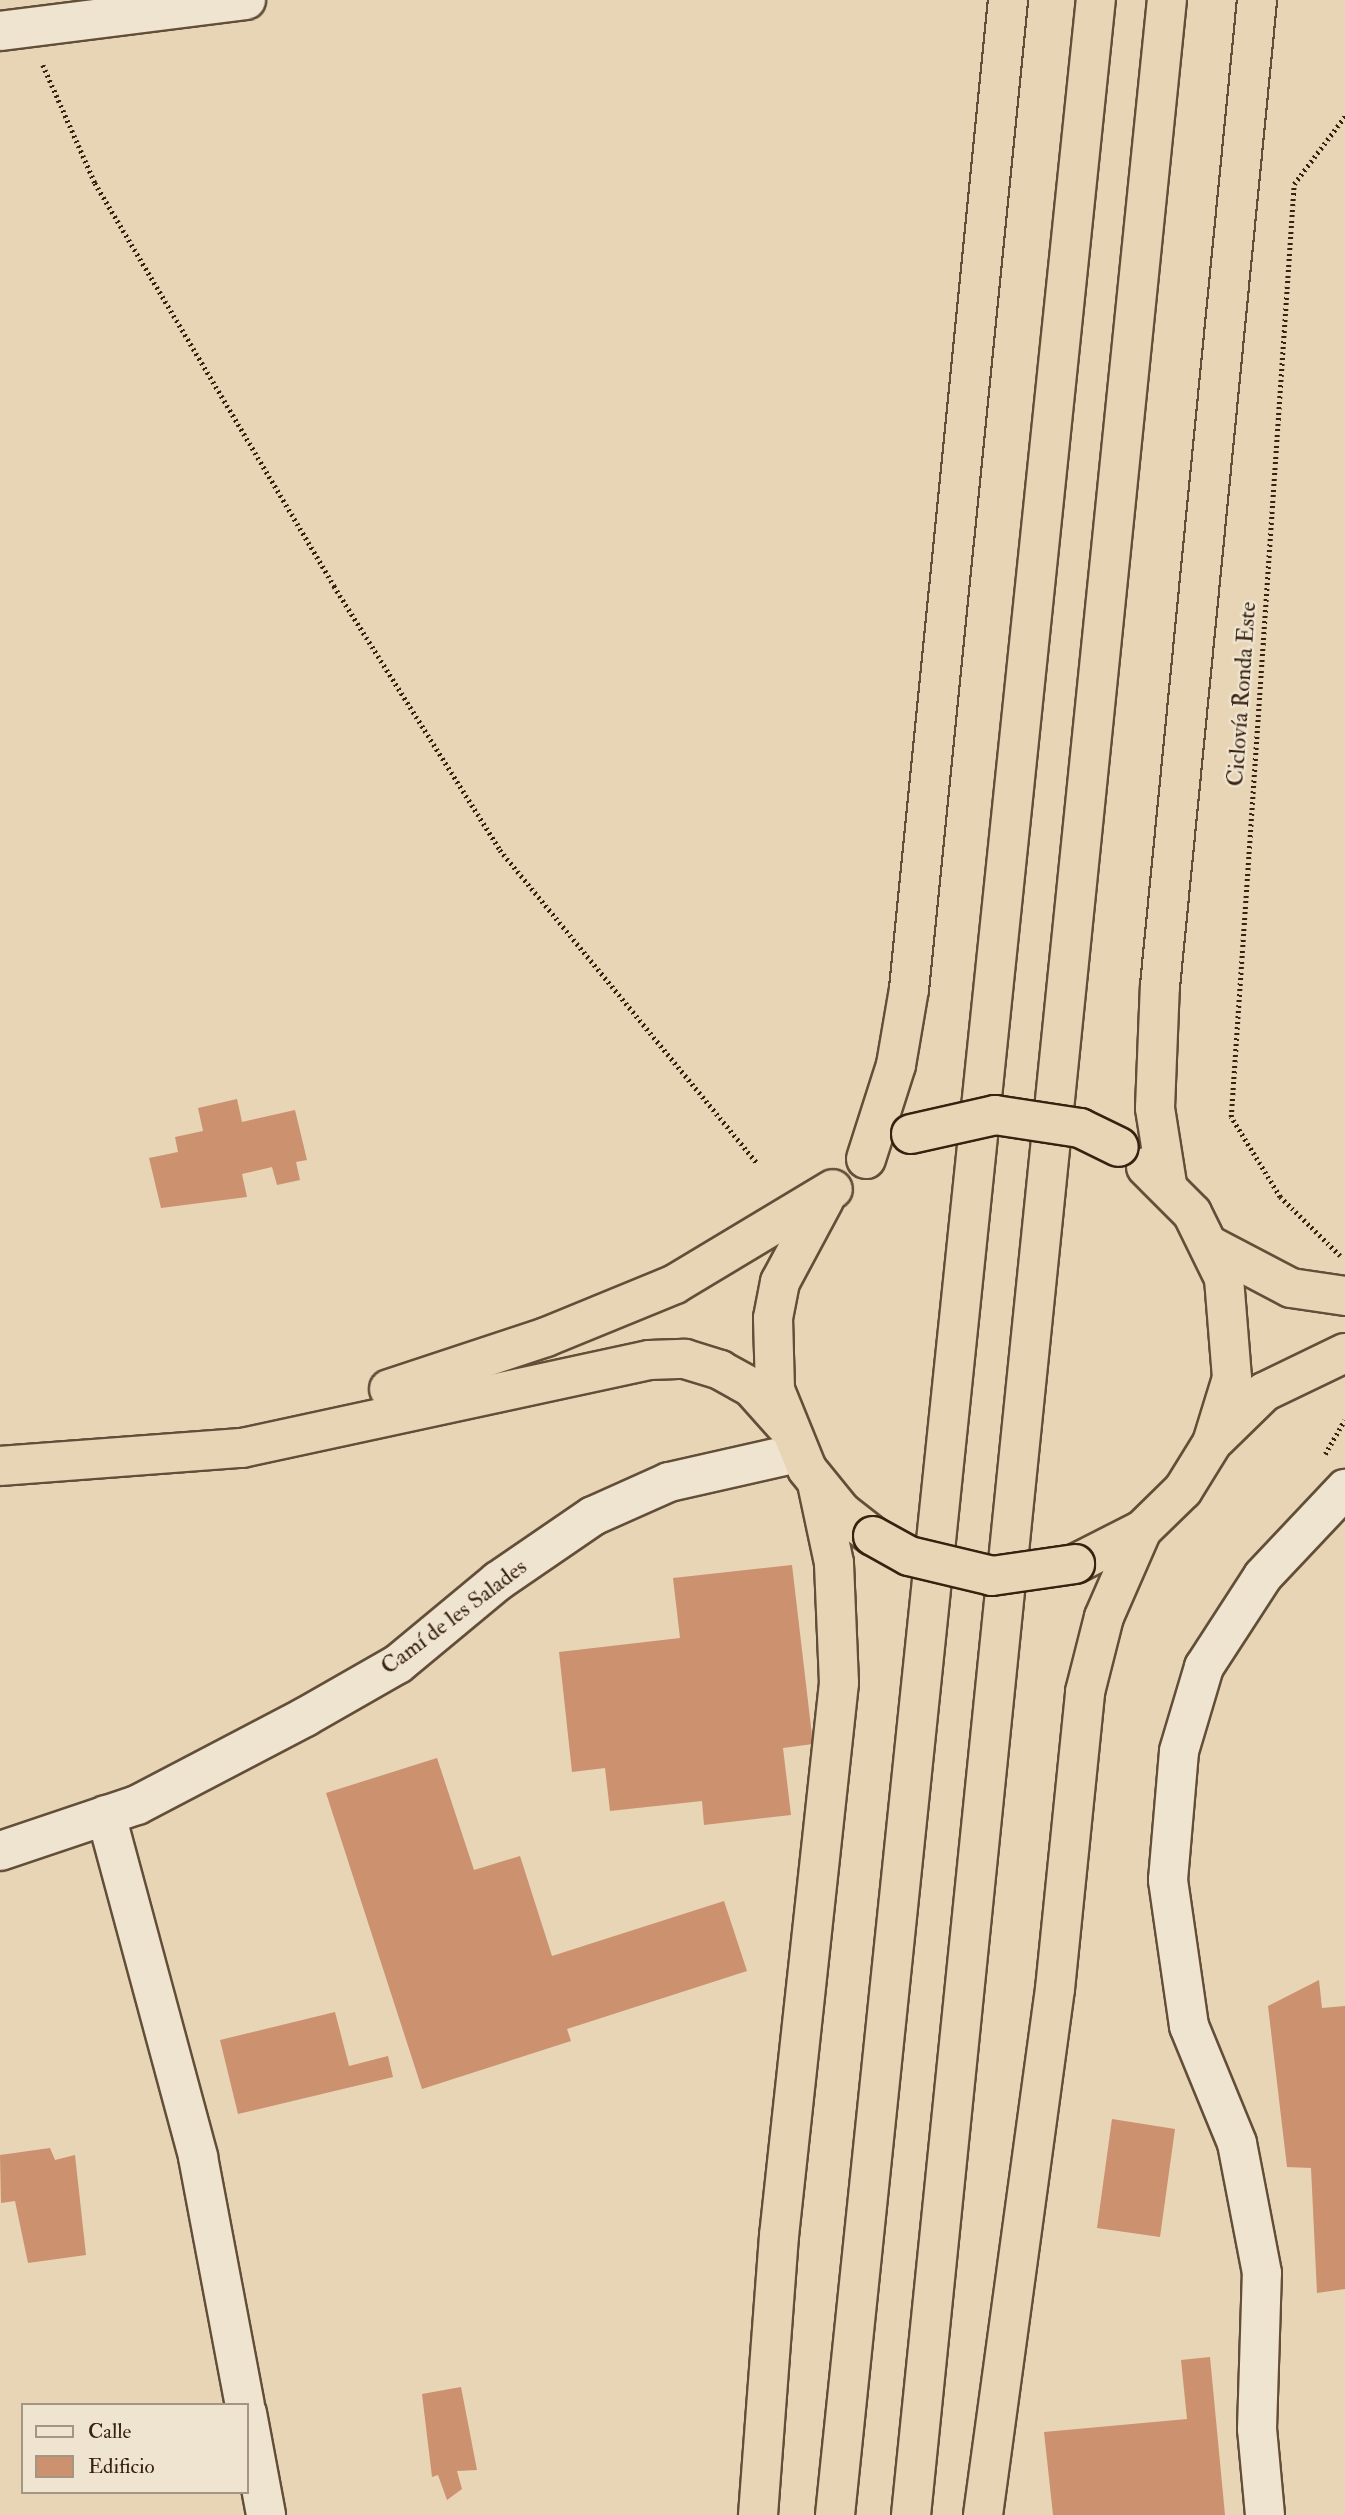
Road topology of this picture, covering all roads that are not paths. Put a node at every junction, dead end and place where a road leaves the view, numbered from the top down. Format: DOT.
graph roads {
  1 [pos="246,0"];
  2 [pos="1008,0"];
  3 [pos="1096,0"];
  4 [pos="1167,0"];
  5 [pos="1257,0"];
  6 [pos="14,30"];
  7 [pos="866,1159"];
  8 [pos="1167,1184"];
  9 [pos="833,1189"];
  10 [pos="1211,1246"];
  11 [pos="1345,1296"];
  12 [pos="1345,1353"];
  13 [pos="1212,1443"];
  14 [pos="128,1453"];
  15 [pos="800,1454"];
  16 [pos="0,1466"];
  17 [pos="1345,1489"];
  18 [pos="1142,1530"];
  19 [pos="106,1815"];
  20 [pos="0,1851"];
  21 [pos="245,2403"];
  22 [pos="248,2418"];
  23 [pos="266,2515"];
  24 [pos="758,2515"];
  25 [pos="835,2515"];
  26 [pos="911,2515"];
  27 [pos="983,2515"];
  28 [pos="1265,2515"];
  1 -- 6 [label="street"];
  2 -- 7 [label="highway"];
  3 -- 25 [label="highway"];
  4 -- 26 [label="highway"];
  5 -- 8 [label="highway"];
  7 -- 8 [label="highway, bridge"];
  7 -- 9 [label="highway"];
  8 -- 10 [label="highway"];
  9 -- 14 [label="highway"];
  9 -- 15 [label="highway"];
  10 -- 11 [label="highway"];
  10 -- 13 [label="highway"];
  12 -- 13 [label="highway"];
  13 -- 18 [label="highway"];
  14 -- 15 [label="highway"];
  14 -- 16 [label="highway"];
  15 -- 18 [label="highway, bridge"];
  15 -- 19 [label="street, Camí de les Salades"];
  15 -- 24 [label="highway"];
  17 -- 28 [label="street"];
  18 -- 27 [label="highway"];
  19 -- 20 [label="street, Camí de les Salades"];
  19 -- 21 [label="street"];
  22 -- 23 [label="street"];
}
